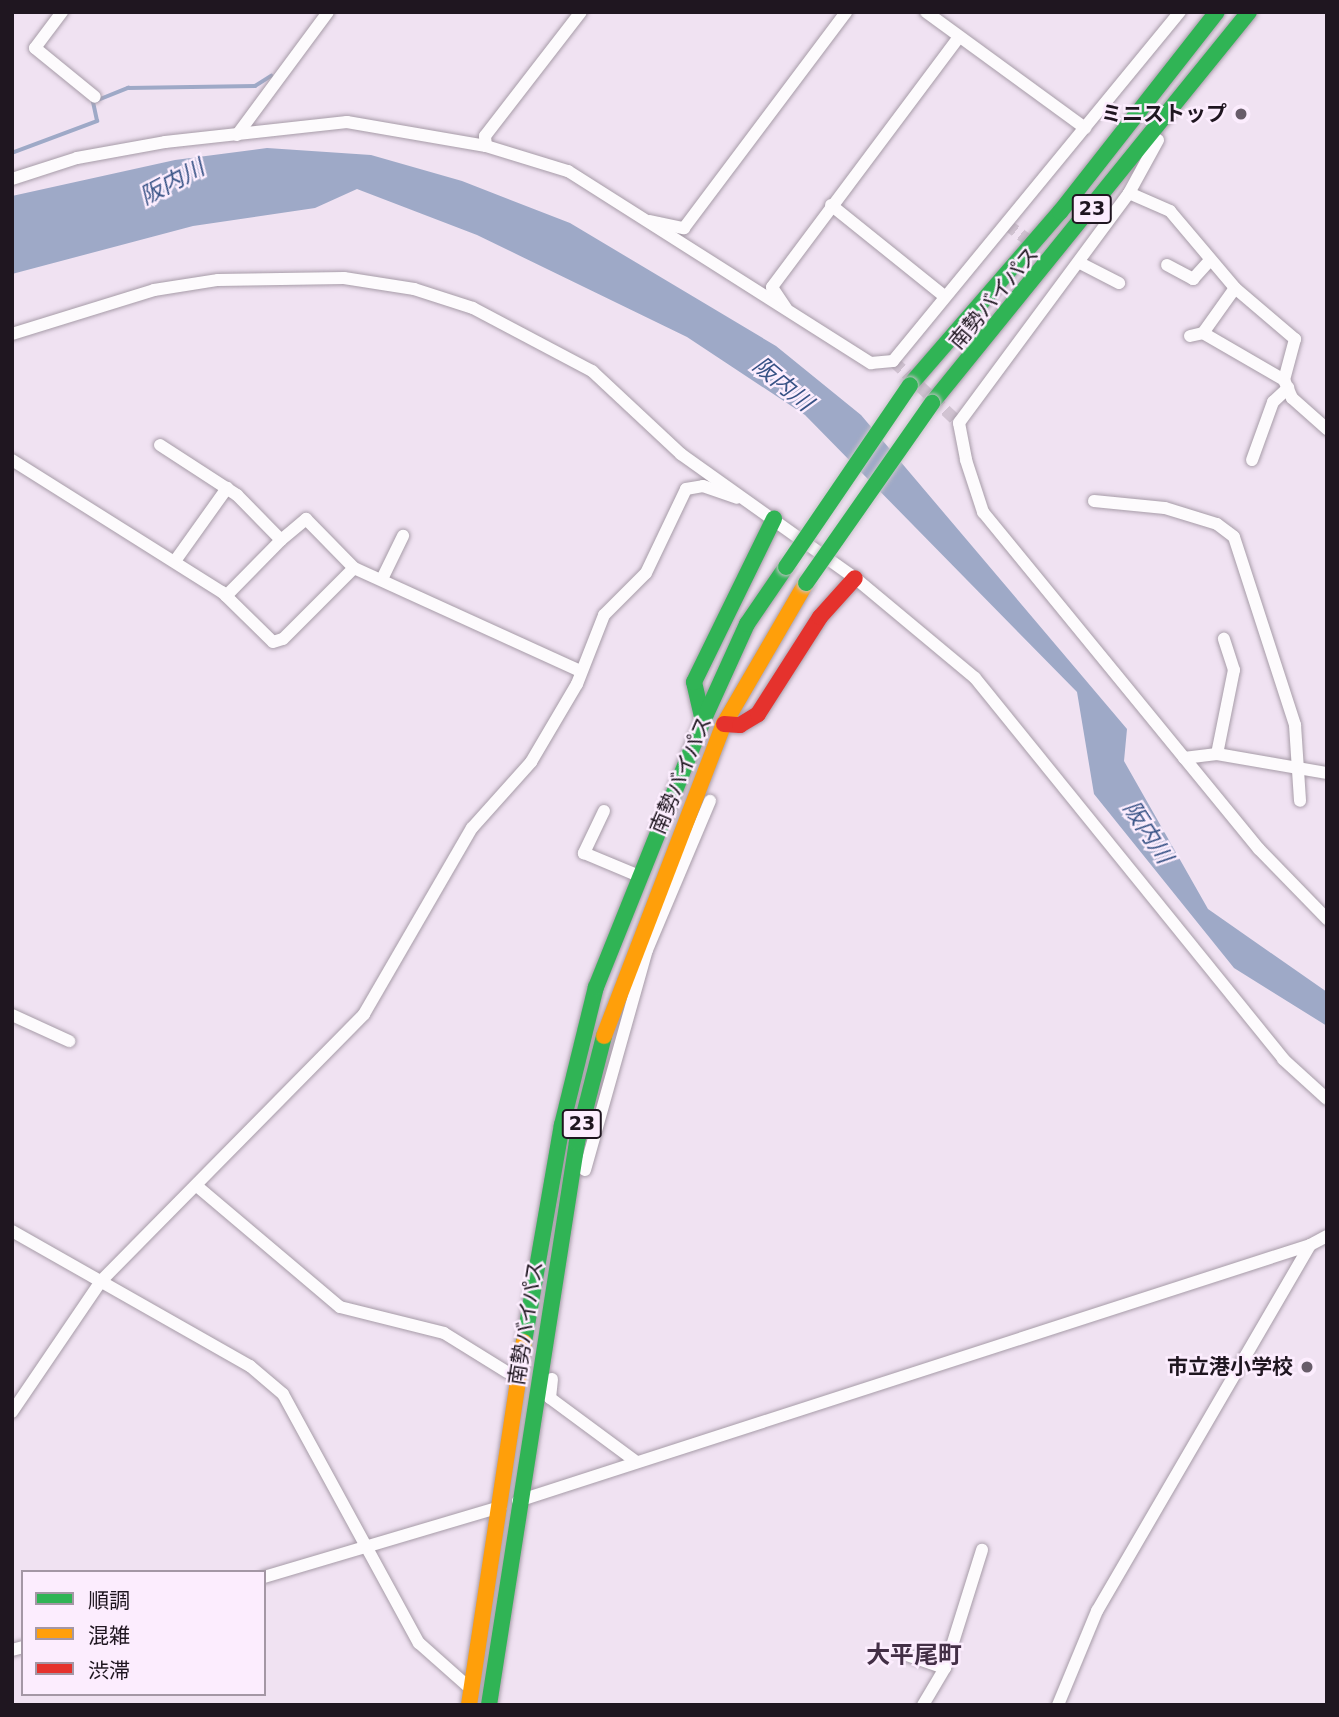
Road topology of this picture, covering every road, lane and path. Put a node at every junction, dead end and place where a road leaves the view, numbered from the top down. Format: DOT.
graph roads {
  1 [pos="62,12"];
  2 [pos="328,12"];
  3 [pos="581,12"];
  4 [pos="846,12"];
  5 [pos="926,12"];
  6 [pos="1180,12"];
  7 [pos="1217,12"];
  8 [pos="1249,12"];
  9 [pos="959,37"];
  10 [pos="95,97"];
  11 [pos="1165,113"];
  12 [pos="1085,128"];
  13 [pos="237,135"];
  14 [pos="486,146"];
  15 [pos="12,179"];
  16 [pos="1129,193"];
  17 [pos="831,205"];
  18 [pos="642,219"];
  19 [pos="1209,261"];
  20 [pos="1080,263"];
  21 [pos="1167,265"];
  22 [pos="1119,283"];
  23 [pos="1236,288"];
  24 [pos="943,295"];
  25 [pos="790,314"];
  26 [pos="12,334"];
  27 [pos="1286,384"];
  28 [pos="1327,429"];
  29 [pos="160,445"];
  30 [pos="12,460"];
  31 [pos="1252,460"];
  32 [pos="227,488"];
  33 [pos="744,499"];
  34 [pos="1094,501"];
  35 [pos="774,519"];
  36 [pos="403,536"];
  37 [pos="281,540"];
  38 [pos="174,561"];
  39 [pos="354,568"];
  40 [pos="383,577"];
  41 [pos="855,578"];
  42 [pos="226,596"];
  43 [pos="1224,639"];
  44 [pos="580,671"];
  45 [pos="703,721"];
  46 [pos="724,724"];
  47 [pos="1217,754"];
  48 [pos="1184,758"];
  49 [pos="1296,769"];
  50 [pos="1327,773"];
  51 [pos="710,801"];
  52 [pos="1300,801"];
  53 [pos="604,811"];
  54 [pos="639,876"];
  55 [pos="1327,919"];
  56 [pos="12,1015"];
  57 [pos="69,1041"];
  58 [pos="1327,1099"];
  59 [pos="198,1188"];
  60 [pos="12,1231"];
  61 [pos="1327,1236"];
  62 [pos="1310,1245"];
  63 [pos="101,1281"];
  64 [pos="507,1372"];
  65 [pos="12,1412"];
  66 [pos="635,1461"];
  67 [pos="520,1501"];
  68 [pos="500,1507"];
  69 [pos="370,1547"];
  70 [pos="982,1550"];
  71 [pos="266,1576"];
  72 [pos="906,1655"];
  73 [pos="944,1668"];
  74 [pos="470,1697"];
  75 [pos="488,1705"];
  76 [pos="923,1705"];
  77 [pos="1058,1705"];
  1 -- 10 [label="street"];
  2 -- 13 [label="street"];
  3 -- 14 [label="street"];
  4 -- 18 [label="street"];
  5 -- 9 [label="street"];
  6 -- 12 [label="street"];
  7 -- 45 [label="highway, 南勢バイパス / 23, bridge"];
  8 -- 11 [label="highway, 南勢バイパス / 23"];
  9 -- 12 [label="street"];
  9 -- 17 [label="street"];
  11 -- 16 [label="street"];
  11 -- 46 [label="highway, 南勢バイパス / 23, bridge"];
  12 -- 24 [label="street"];
  13 -- 14 [label="street"];
  13 -- 15 [label="street"];
  14 -- 18 [label="street"];
  16 -- 19 [label="street"];
  16 -- 20 [label="street"];
  17 -- 24 [label="street"];
  17 -- 25 [label="street"];
  18 -- 25 [label="street"];
  19 -- 21 [label="street"];
  19 -- 23 [label="street"];
  20 -- 22 [label="street"];
  20 -- 48 [label="street"];
  23 -- 27 [label="street"];
  23 -- 27 [label="street"];
  24 -- 25 [label="street"];
  26 -- 33 [label="street"];
  27 -- 28 [label="street"];
  27 -- 31 [label="street"];
  29 -- 32 [label="street"];
  30 -- 38 [label="street"];
  32 -- 37 [label="street"];
  32 -- 38 [label="street"];
  33 -- 35 [label="street"];
  33 -- 44 [label="street"];
  34 -- 49 [label="street"];
  35 -- 41 [label="street"];
  35 -- 45 [label="highway"];
  36 -- 40 [label="street"];
  37 -- 39 [label="street"];
  37 -- 42 [label="street"];
  38 -- 42 [label="street"];
  39 -- 40 [label="street"];
  39 -- 42 [label="street"];
  40 -- 44 [label="street"];
  41 -- 46 [label="highway"];
  41 -- 58 [label="street"];
  43 -- 47 [label="street"];
  44 -- 59 [label="street"];
  45 -- 54 [label="highway, 南勢バイパス / 23"];
  46 -- 67 [label="highway, 南勢バイパス / 23"];
  47 -- 48 [label="street"];
  47 -- 49 [label="street"];
  48 -- 55 [label="street"];
  49 -- 50 [label="street"];
  49 -- 52 [label="street"];
  51 -- 66 [label="street"];
  53 -- 54 [label="street"];
  54 -- 68 [label="highway, 南勢バイパス / 23"];
  56 -- 57 [label="street"];
  59 -- 63 [label="street"];
  59 -- 64 [label="street"];
  60 -- 63 [label="street"];
  61 -- 62 [label="street"];
  62 -- 66 [label="street"];
  62 -- 77 [label="street"];
  63 -- 65 [label="street"];
  63 -- 69 [label="street"];
  66 -- 67 [label="street"];
  67 -- 68 [label="street"];
  67 -- 75 [label="highway, 南勢バイパス / 23"];
  68 -- 69 [label="street"];
  68 -- 74 [label="highway, 南勢バイパス / 23"];
  69 -- 71 [label="street"];
  69 -- 74 [label="street"];
  70 -- 73 [label="street"];
  72 -- 73 [label="street"];
  73 -- 76 [label="street"];
  74 -- 75 [label="street"];
}
